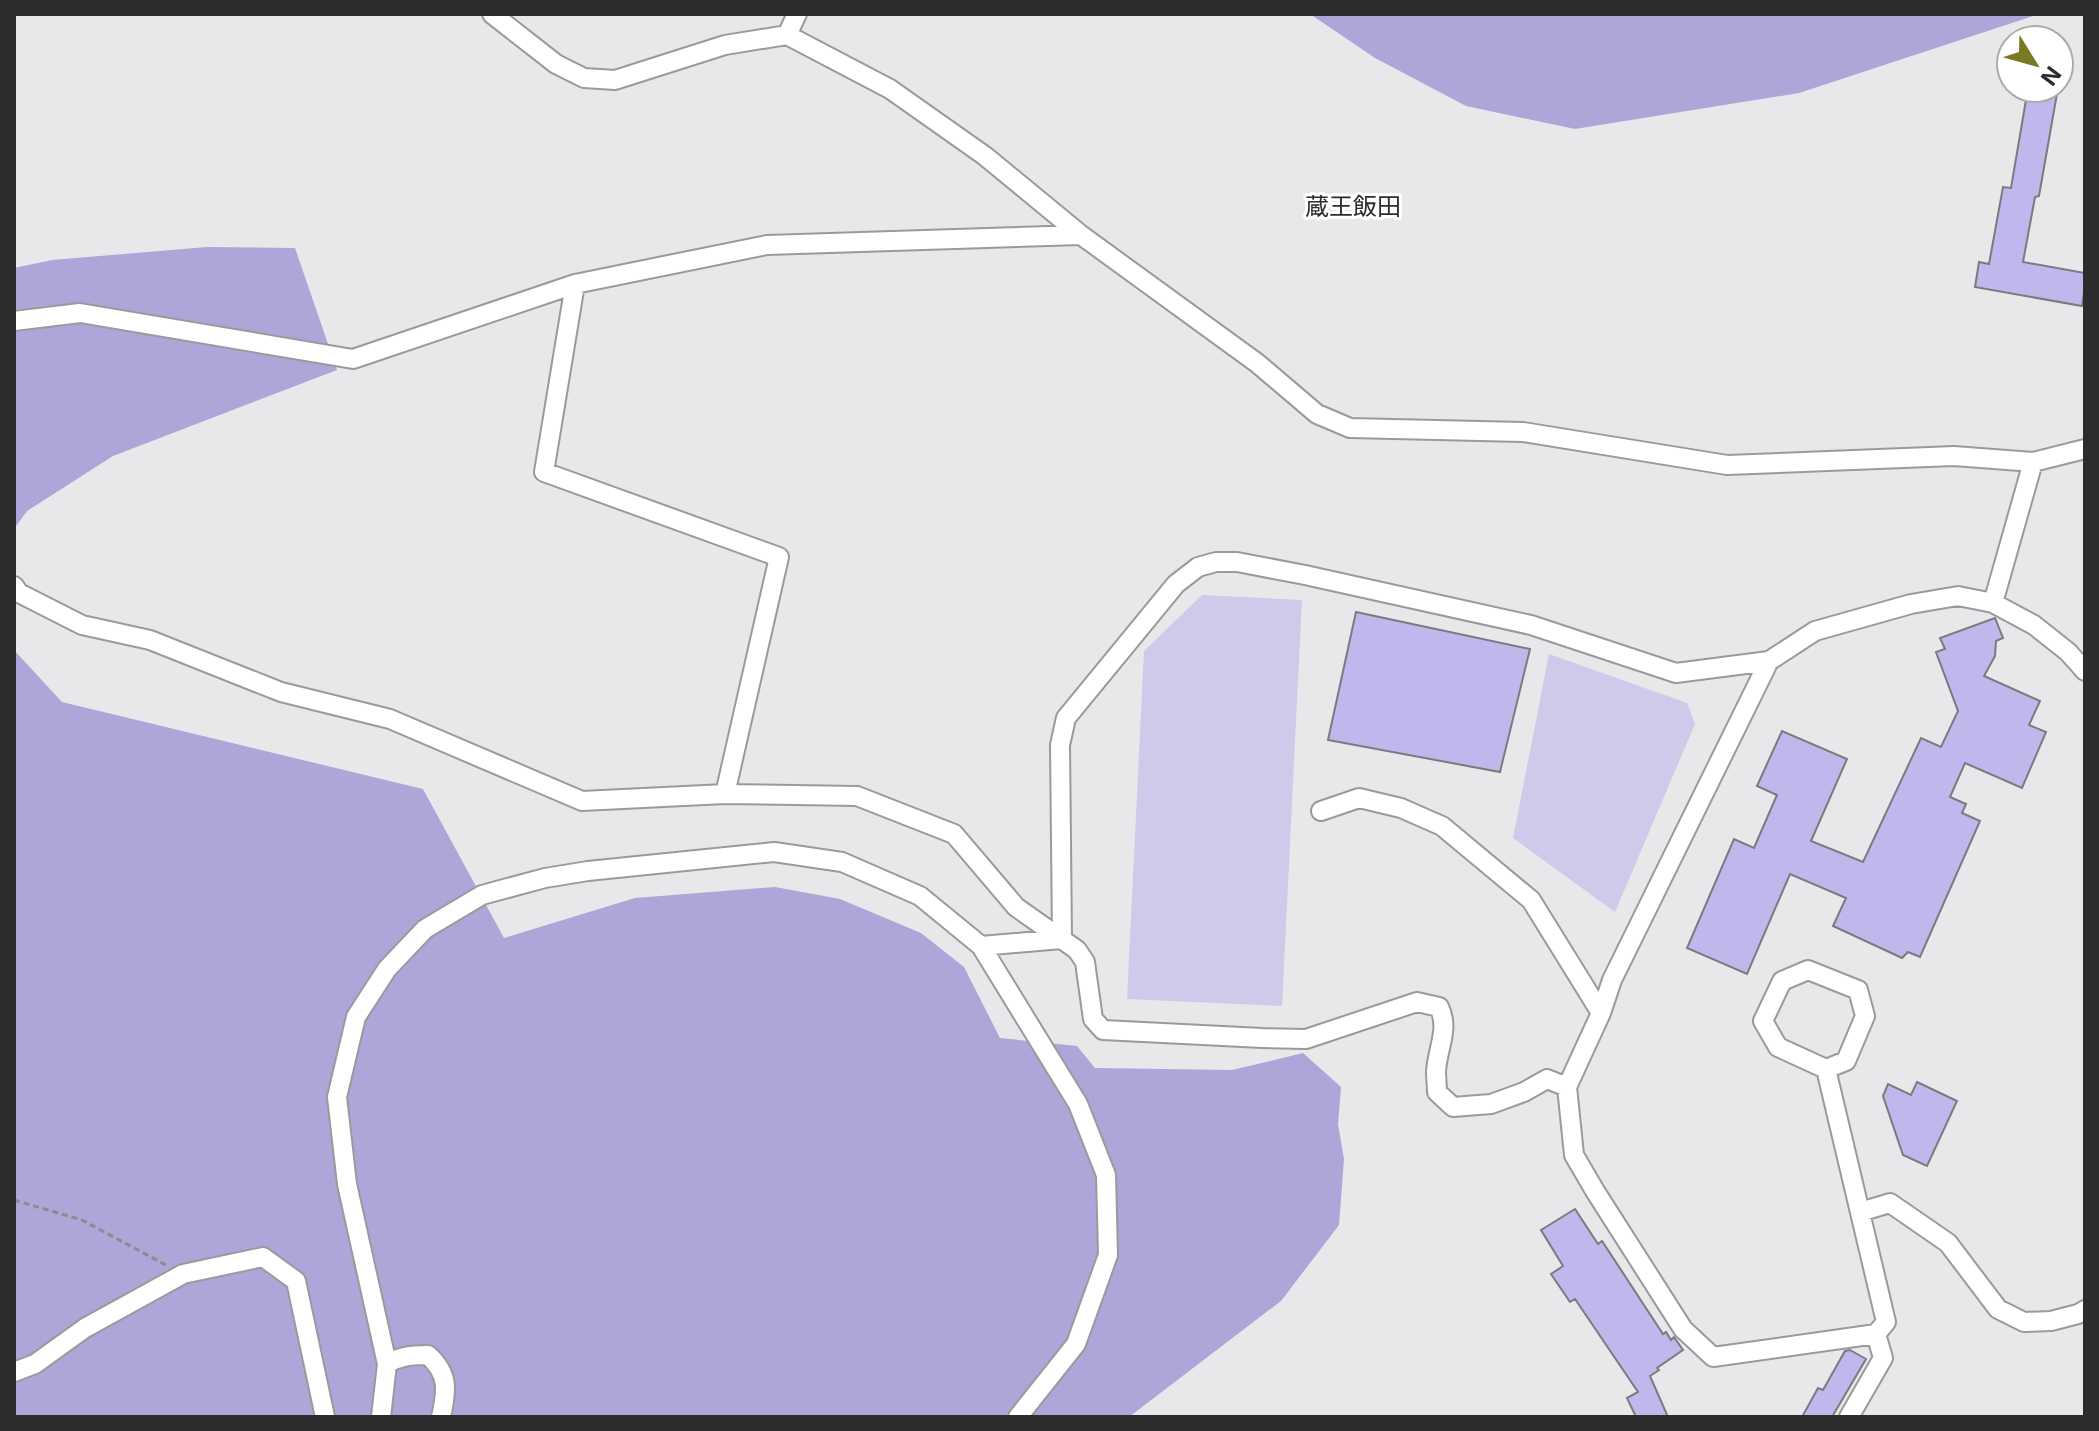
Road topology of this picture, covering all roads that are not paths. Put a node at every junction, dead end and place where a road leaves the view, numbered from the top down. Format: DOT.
graph roads {
  1 [pos="492,14"];
  2 [pos="797,14"];
  3 [pos="787,35"];
  4 [pos="1081,235"];
  5 [pos="575,284"];
  6 [pos="14,321"];
  7 [pos="2085,449"];
  8 [pos="2033,462"];
  9 [pos="14,586"];
  10 [pos="1993,603"];
  11 [pos="1769,661"];
  12 [pos="2085,671"];
  13 [pos="725,794"];
  14 [pos="1321,811"];
  15 [pos="1062,939"];
  16 [pos="981,946"];
  17 [pos="1601,1013"];
  18 [pos="1826,1069"];
  19 [pos="1567,1087"];
  20 [pos="1860,1212"];
  21 [pos="2085,1310"];
  22 [pos="1876,1334"];
  23 [pos="387,1364"];
  24 [pos="14,1372"];
  25 [pos="325,1417"];
  26 [pos="381,1417"];
  27 [pos="441,1417"];
  28 [pos="1018,1417"];
  29 [pos="1849,1417"];
  1 -- 3 [label="street"];
  2 -- 3 [label="street"];
  3 -- 4 [label="street"];
  4 -- 5 [label="street"];
  4 -- 8 [label="street"];
  5 -- 6 [label="street"];
  5 -- 13 [label="street"];
  7 -- 8 [label="street"];
  8 -- 10 [label="street"];
  9 -- 13 [label="street"];
  10 -- 11 [label="street"];
  10 -- 12 [label="street"];
  11 -- 15 [label="street"];
  11 -- 17 [label="street"];
  13 -- 15 [label="street"];
  14 -- 17 [label="street"];
  15 -- 16 [label="street"];
  15 -- 19 [label="street"];
  16 -- 23 [label="street"];
  16 -- 28 [label="street"];
  17 -- 19 [label="street"];
  18 -- 18 [label="street"];
  18 -- 20 [label="street"];
  19 -- 22 [label="street"];
  20 -- 21 [label="street"];
  20 -- 22 [label="street"];
  22 -- 29 [label="street"];
  23 -- 26 [label="street"];
  23 -- 27 [label="street"];
  24 -- 25 [label="street"];
}
